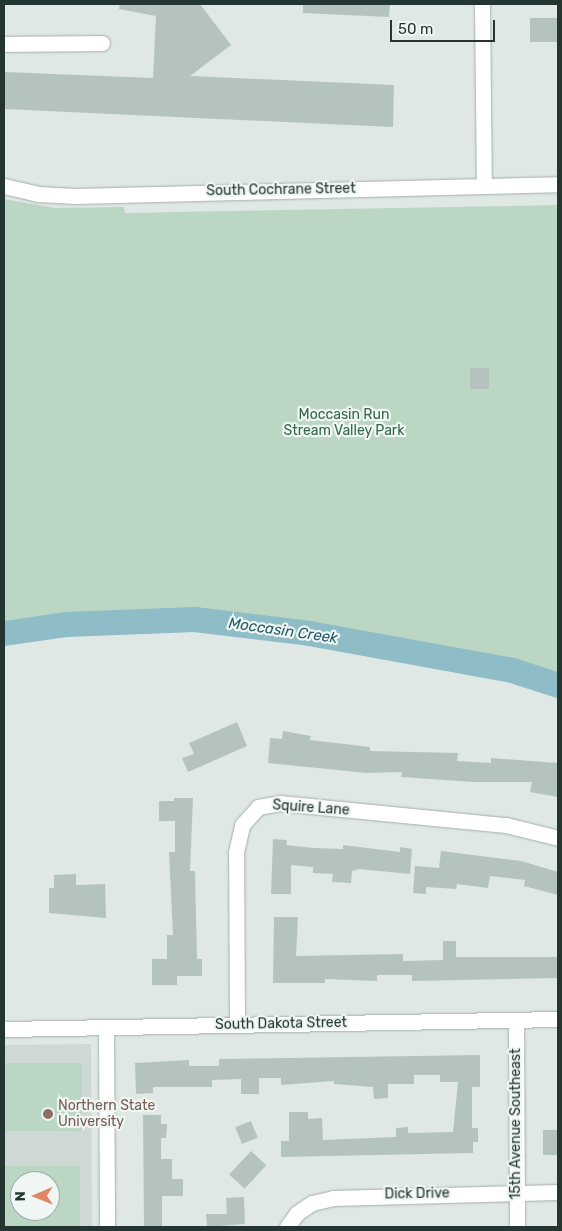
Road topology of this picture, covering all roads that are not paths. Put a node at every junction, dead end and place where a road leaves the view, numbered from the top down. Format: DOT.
graph roads {
  1 [pos="482,4"];
  2 [pos="102,43"];
  3 [pos="4,44"];
  4 [pos="558,184"];
  5 [pos="484,185"];
  6 [pos="4,186"];
  7 [pos="558,838"];
  8 [pos="558,1019"];
  9 [pos="516,1020"];
  10 [pos="237,1025"];
  11 [pos="106,1027"];
  12 [pos="4,1029"];
  13 [pos="517,1192"];
  14 [pos="558,1192"];
  15 [pos="107,1227"];
  16 [pos="287,1227"];
  17 [pos="516,1227"];
  1 -- 5 [label="street"];
  2 -- 3 [label="street"];
  4 -- 5 [label="street, South Cochrane Street"];
  5 -- 6 [label="street, South Cochrane Street"];
  7 -- 10 [label="street, Squire Lane"];
  8 -- 9 [label="street, South Dakota Street"];
  9 -- 10 [label="street, South Dakota Street"];
  9 -- 13 [label="street, 15th Avenue Southeast"];
  10 -- 11 [label="street, South Dakota Street"];
  11 -- 12 [label="street, South Dakota Street"];
  11 -- 15 [label="street"];
  13 -- 14 [label="street, Dick Drive"];
  13 -- 16 [label="street, Dick Drive"];
  13 -- 17 [label="street, 15th Avenue Southeast"];
}
